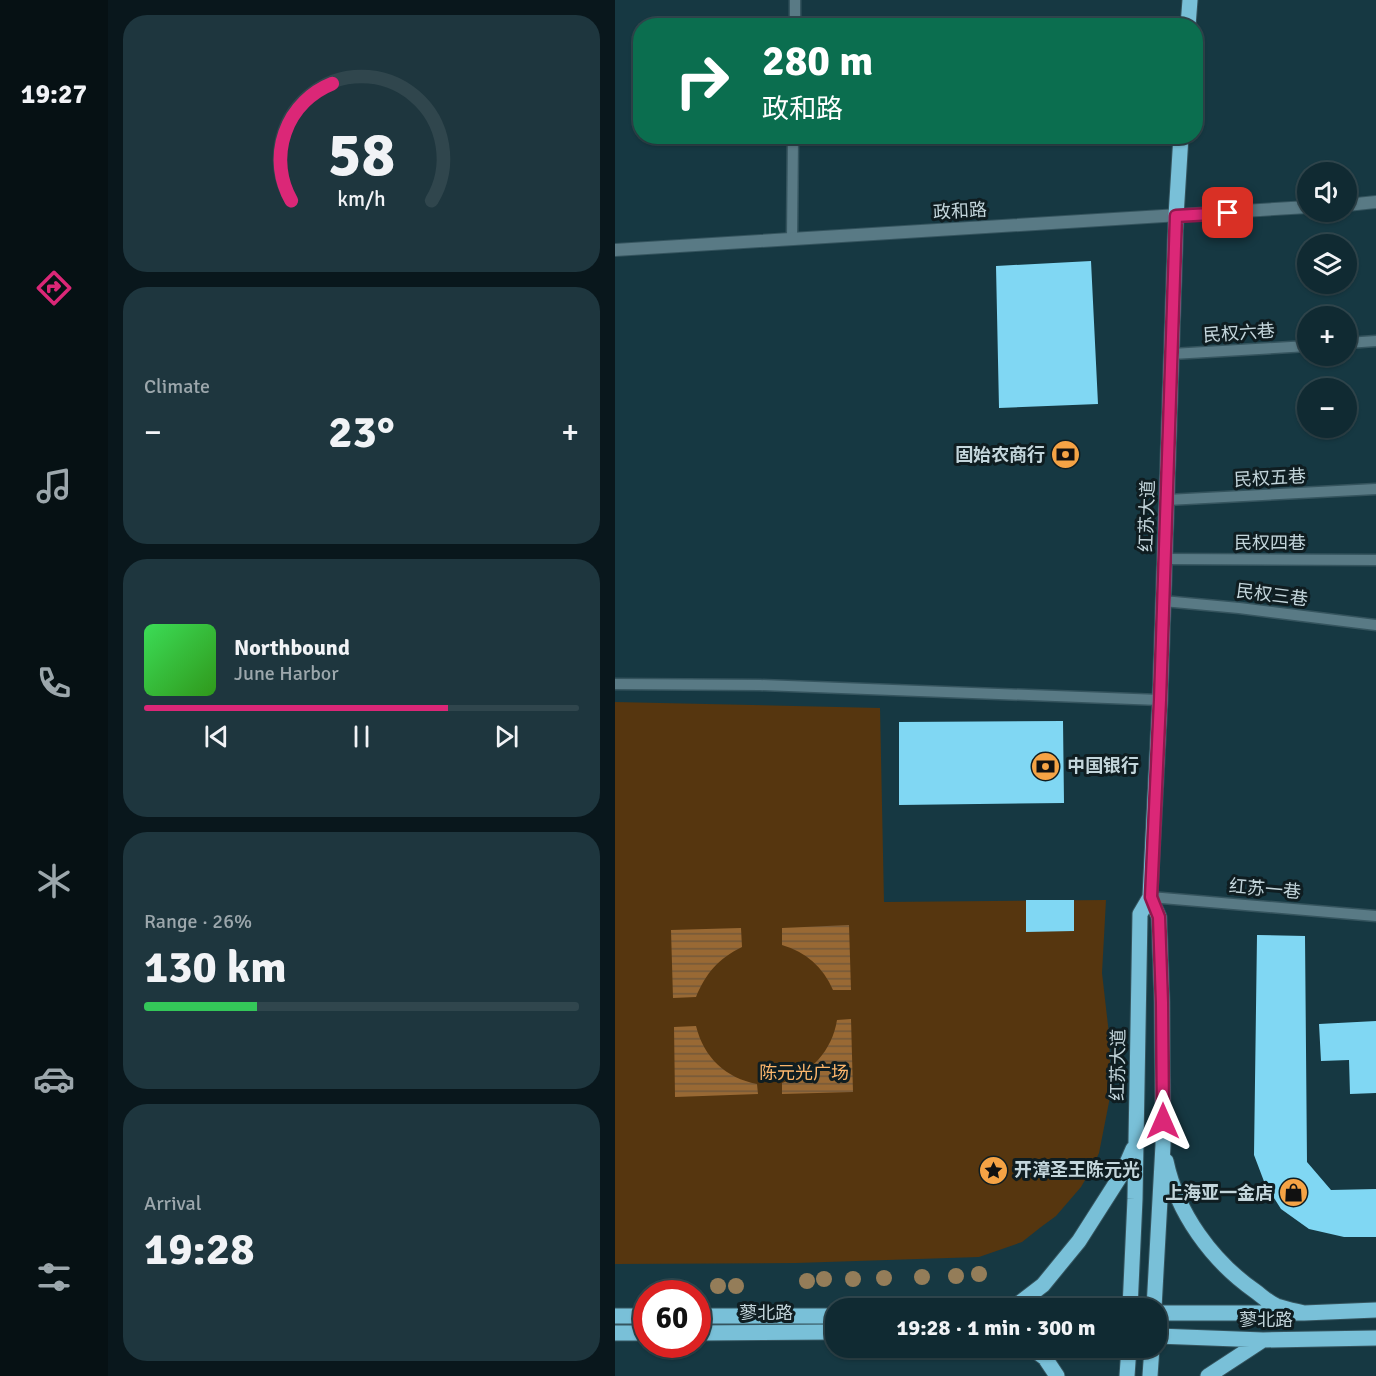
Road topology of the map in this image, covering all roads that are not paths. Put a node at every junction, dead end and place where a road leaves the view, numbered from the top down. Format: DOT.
graph roads {
  1 [pos="795,0"];
  2 [pos="1190,0"];
  3 [pos="795,18"];
  4 [pos="1189,18"];
  5 [pos="793,144"];
  6 [pos="1180,144"];
  7 [pos="1376,202"];
  8 [pos="1357,204"];
  9 [pos="1297,208"];
  10 [pos="1176,216"];
  11 [pos="792,239"];
  12 [pos="615,250"];
  13 [pos="1376,341"];
  14 [pos="1357,342"];
  15 [pos="1297,347"];
  16 [pos="1172,354"];
  17 [pos="1376,489"];
  18 [pos="1167,500"];
  19 [pos="1165,559"];
  20 [pos="1376,560"];
  21 [pos="1163,601"];
  22 [pos="1376,625"];
  23 [pos="615,684"];
  24 [pos="1160,700"];
  25 [pos="1151,897"];
  26 [pos="1376,916"];
  27 [pos="1136,1143"];
  28 [pos="1163,1145"];
  29 [pos="1026,1298"];
  30 [pos="1130,1298"];
  31 [pos="1155,1298"];
  32 [pos="1376,1310"];
  33 [pos="1167,1313"];
  34 [pos="1304,1313"];
  35 [pos="615,1316"];
  36 [pos="633,1316"];
  37 [pos="711,1316"];
  38 [pos="825,1316"];
  39 [pos="825,1332"];
  40 [pos="615,1333"];
  41 [pos="633,1333"];
  42 [pos="711,1333"];
  43 [pos="1167,1336"];
  44 [pos="1376,1338"];
  45 [pos="1263,1340"];
  46 [pos="1045,1358"];
  47 [pos="1128,1358"];
  48 [pos="1151,1358"];
  49 [pos="1056,1376"];
  50 [pos="1127,1376"];
  51 [pos="1150,1376"];
  52 [pos="1208,1376"];
  1 -- 3 [label="lane"];
  2 -- 4 [label="main road"];
  5 -- 11 [label="lane"];
  6 -- 10 [label="main road, 红苏大道"];
  7 -- 8 [label="street"];
  9 -- 10 [label="street, 政和路"];
  10 -- 11 [label="street, 政和路"];
  10 -- 16 [label="main road, 红苏大道"];
  11 -- 12 [label="street, 政和路"];
  13 -- 14 [label="lane"];
  15 -- 16 [label="lane, 民权六巷"];
  16 -- 18 [label="main road, 红苏大道"];
  17 -- 18 [label="lane, 民权五巷"];
  18 -- 19 [label="main road, 红苏大道"];
  19 -- 20 [label="lane, 民权四巷"];
  19 -- 21 [label="main road, 红苏大道"];
  21 -- 22 [label="lane, 民权三巷"];
  21 -- 24 [label="main road, 红苏大道"];
  23 -- 24 [label="lane"];
  24 -- 25 [label="main road, 红苏大道"];
  25 -- 26 [label="lane, 红苏一巷"];
  25 -- 27 [label="main road, 红苏大道"];
  25 -- 28 [label="main road, 红苏大道"];
  27 -- 29 [label="main road"];
  27 -- 30 [label="main road, 红苏大道"];
  28 -- 31 [label="main road, 红苏大道"];
  28 -- 34 [label="main road"];
  32 -- 34 [label="main road, 蓼北路"];
  33 -- 34 [label="main road, 蓼北路"];
  35 -- 36 [label="main road"];
  37 -- 38 [label="main road"];
  39 -- 42 [label="main road, 蓼北路"];
  40 -- 41 [label="main road"];
  43 -- 45 [label="main road, 蓼北路"];
  44 -- 45 [label="main road, 蓼北路"];
  45 -- 52 [label="main road"];
  46 -- 49 [label="main road"];
  47 -- 50 [label="main road"];
  48 -- 51 [label="main road"];
}
